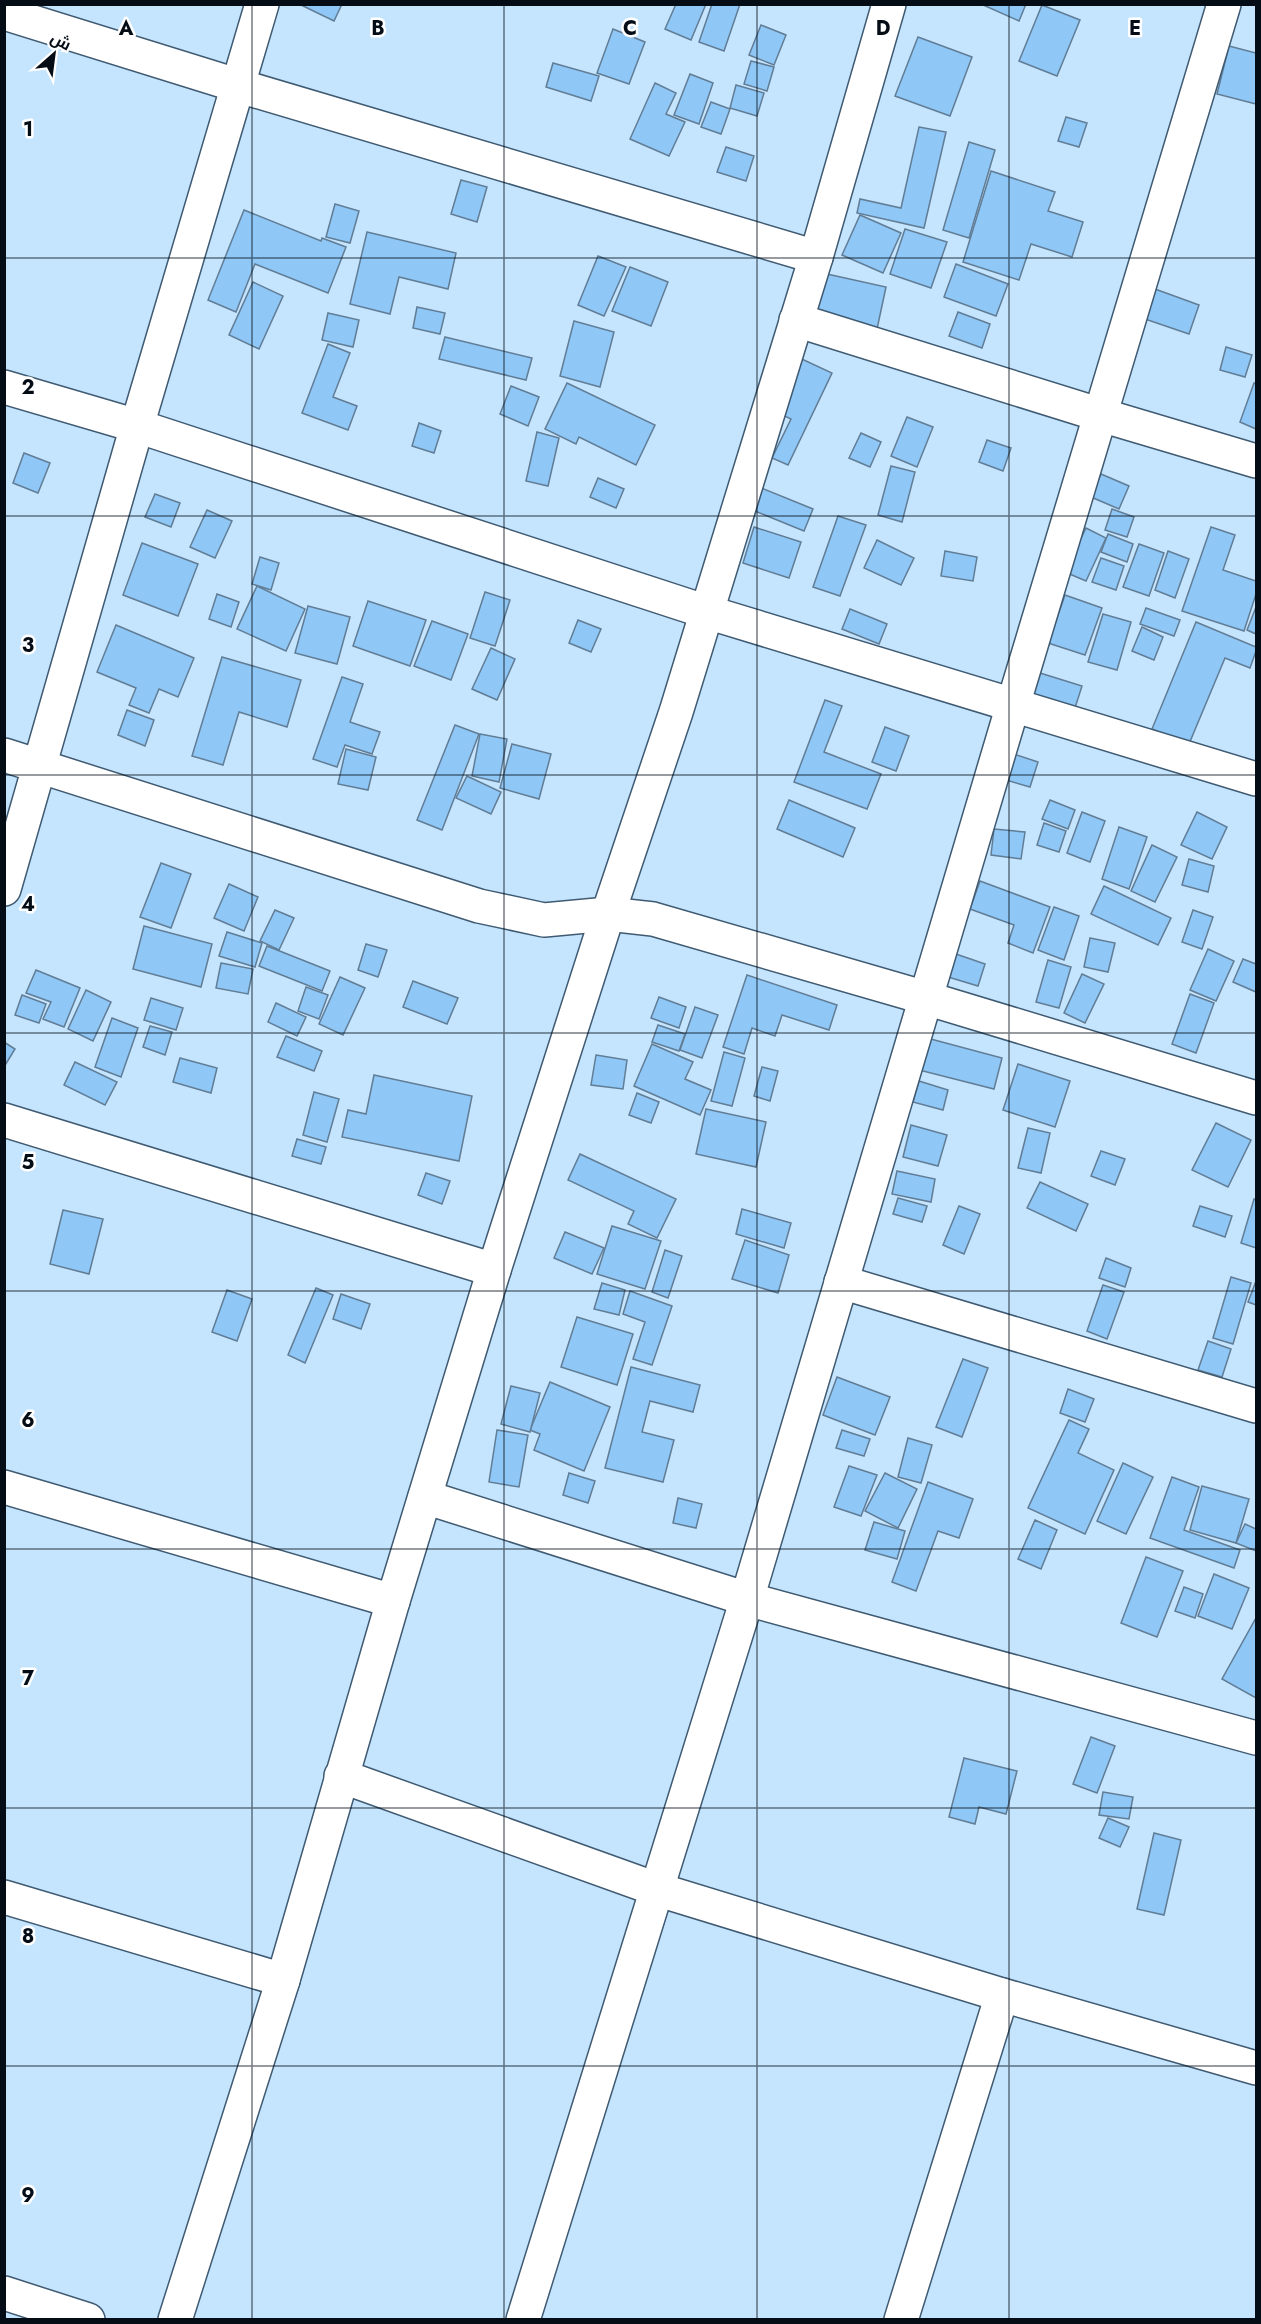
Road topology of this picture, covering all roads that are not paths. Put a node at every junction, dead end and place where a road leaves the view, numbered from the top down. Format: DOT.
graph roads {
  1 [pos="262,4"];
  2 [pos="890,4"];
  3 [pos="1224,4"];
  4 [pos="4,13"];
  5 [pos="236,85"];
  6 [pos="816,257"];
  7 [pos="796,320"];
  8 [pos="4,387"];
  9 [pos="1101,415"];
  10 [pos="137,426"];
  11 [pos="1257,461"];
  12 [pos="707,612"];
  13 [pos="1013,705"];
  14 [pos="4,755"];
  15 [pos="40,766"];
  16 [pos="1257,779"];
  17 [pos="4,889"];
  18 [pos="608,914"];
  19 [pos="926,998"];
  20 [pos="1257,1098"];
  21 [pos="4,1120"];
  22 [pos="494,1270"];
  23 [pos="841,1282"];
  24 [pos="1257,1406"];
  25 [pos="4,1487"];
  26 [pos="426,1497"];
  27 [pos="747,1599"];
  28 [pos="393,1600"];
  29 [pos="1257,1738"];
  30 [pos="341,1776"];
  31 [pos="656,1889"];
  32 [pos="4,1897"];
  33 [pos="283,1980"];
  34 [pos="1002,1995"];
  35 [pos="1257,2068"];
  36 [pos="4,2293"];
  37 [pos="88,2319"];
  38 [pos="176,2319"];
  39 [pos="522,2319"];
  40 [pos="901,2319"];
  1 -- 5 [label="street"];
  2 -- 6 [label="street"];
  3 -- 9 [label="street"];
  4 -- 5 [label="street"];
  5 -- 6 [label="street"];
  5 -- 10 [label="street"];
  6 -- 7 [label="street"];
  7 -- 9 [label="street"];
  7 -- 12 [label="street"];
  8 -- 10 [label="street"];
  9 -- 11 [label="street"];
  9 -- 13 [label="street"];
  10 -- 12 [label="street"];
  10 -- 15 [label="street"];
  12 -- 13 [label="street"];
  12 -- 18 [label="street"];
  13 -- 16 [label="street"];
  13 -- 19 [label="street"];
  14 -- 15 [label="street"];
  15 -- 17 [label="street"];
  15 -- 18 [label="street"];
  18 -- 19 [label="street"];
  18 -- 22 [label="street"];
  19 -- 20 [label="street"];
  19 -- 23 [label="street"];
  21 -- 22 [label="street"];
  22 -- 26 [label="street"];
  23 -- 24 [label="street"];
  23 -- 27 [label="street"];
  25 -- 28 [label="street"];
  26 -- 27 [label="street"];
  26 -- 28 [label="street"];
  27 -- 29 [label="street"];
  27 -- 31 [label="street"];
  28 -- 30 [label="street"];
  30 -- 31 [label="street"];
  30 -- 33 [label="street"];
  31 -- 34 [label="street"];
  31 -- 39 [label="street"];
  32 -- 33 [label="street"];
  33 -- 38 [label="street"];
  34 -- 35 [label="street"];
  34 -- 40 [label="street"];
  36 -- 37 [label="street"];
}
